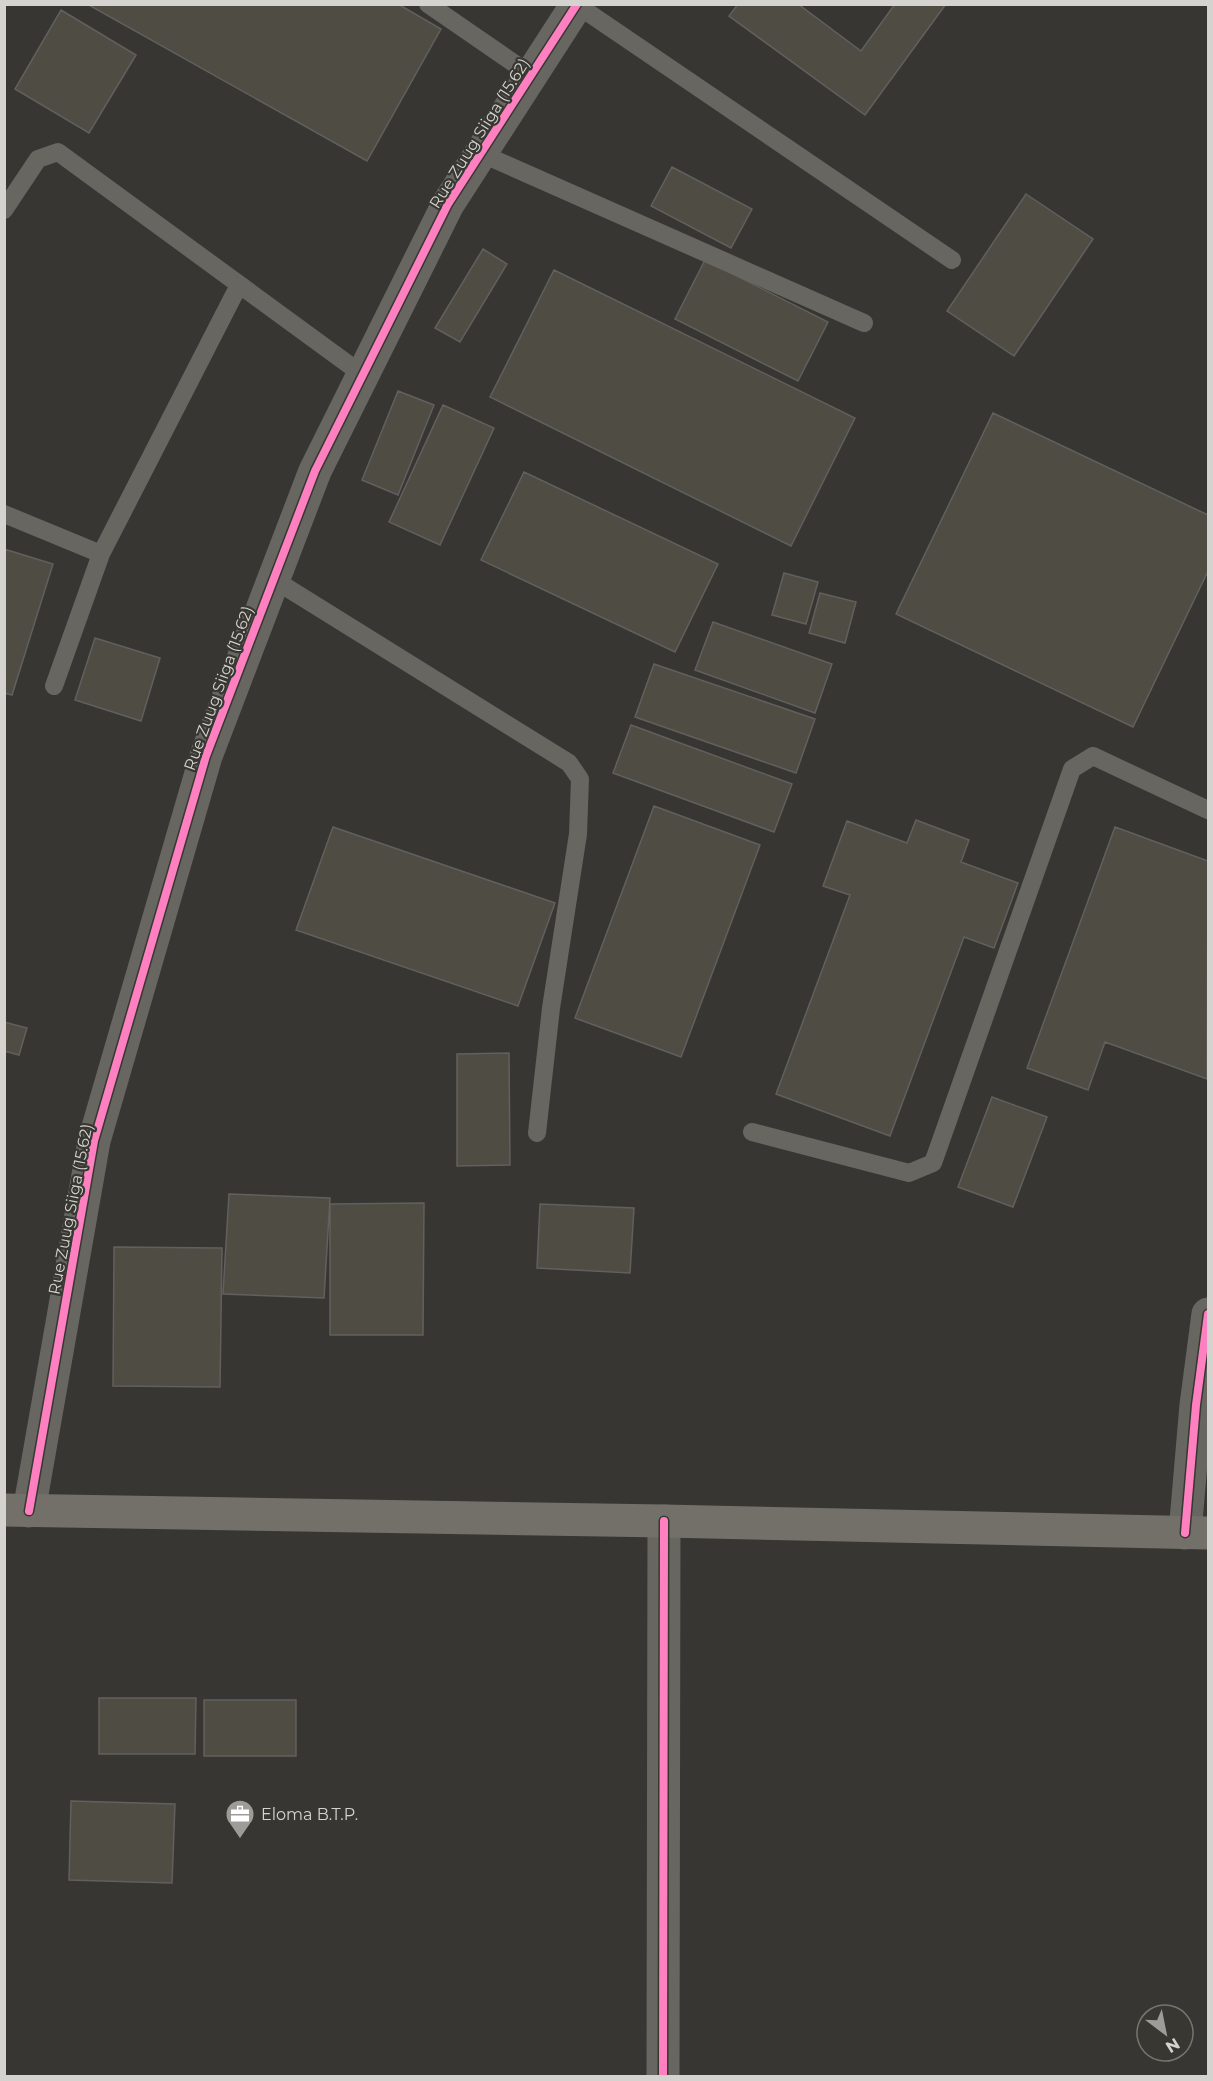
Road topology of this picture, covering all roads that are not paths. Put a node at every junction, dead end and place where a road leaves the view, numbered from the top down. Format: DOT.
graph roads {
  1 [pos="428,4"];
  2 [pos="577,5"];
  3 [pos="531,75"];
  4 [pos="480,153"];
  5 [pos="4,210"];
  6 [pos="952,260"];
  7 [pos="239,285"];
  8 [pos="864,323"];
  9 [pos="363,375"];
  10 [pos="4,514"];
  11 [pos="101,554"];
  12 [pos="273,579"];
  13 [pos="54,686"];
  14 [pos="1209,810"];
  15 [pos="752,1132"];
  16 [pos="537,1133"];
  17 [pos="1209,1314"];
  18 [pos="17,1511"];
  19 [pos="664,1521"];
  20 [pos="1197,1533"];
  21 [pos="663,2076"];
  1 -- 3 [label="lane"];
  2 -- 3 [label="street, Rue Zuug Siiga (15.62)"];
  2 -- 6 [label="lane"];
  3 -- 4 [label="street, Rue Zuug Siiga (15.62)"];
  4 -- 8 [label="lane"];
  4 -- 9 [label="street, Rue Zuug Siiga (15.62)"];
  5 -- 7 [label="lane"];
  7 -- 9 [label="lane"];
  7 -- 11 [label="lane"];
  9 -- 12 [label="street, Rue Zuug Siiga (15.62)"];
  10 -- 11 [label="lane"];
  11 -- 13 [label="lane"];
  12 -- 16 [label="lane"];
  12 -- 18 [label="street, Rue Zuug Siiga (15.62)"];
  14 -- 15 [label="lane"];
  17 -- 20 [label="street"];
  18 -- 19 [label="main road"];
  19 -- 20 [label="main road"];
  19 -- 21 [label="street"];
}
